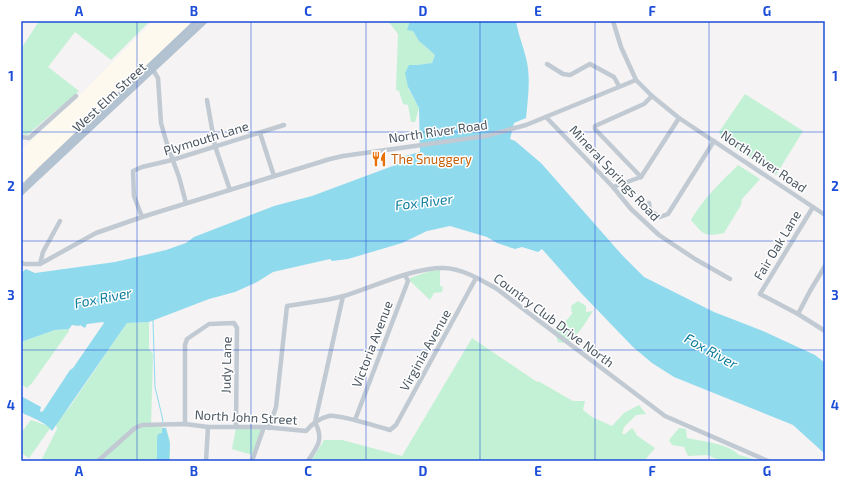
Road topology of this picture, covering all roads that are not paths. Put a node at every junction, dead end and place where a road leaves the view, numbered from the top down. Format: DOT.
graph roads {
  1 [pos="197,21"];
  2 [pos="205,21"];
  3 [pos="613,21"];
  4 [pos="547,64"];
  5 [pos="152,68"];
  6 [pos="636,80"];
  7 [pos="619,86"];
  8 [pos="76,96"];
  9 [pos="652,96"];
  10 [pos="207,100"];
  11 [pos="546,117"];
  12 [pos="679,118"];
  13 [pos="284,125"];
  14 [pos="260,132"];
  15 [pos="21,137"];
  16 [pos="714,141"];
  17 [pos="215,146"];
  18 [pos="172,160"];
  19 [pos="274,176"];
  20 [pos="641,177"];
  21 [pos="21,183"];
  22 [pos="26,187"];
  23 [pos="613,187"];
  24 [pos="230,190"];
  25 [pos="21,193"];
  26 [pos="186,203"];
  27 [pos="649,203"];
  28 [pos="813,207"];
  29 [pos="825,215"];
  30 [pos="142,217"];
  31 [pos="60,221"];
  32 [pos="21,262"];
  33 [pos="40,264"];
  34 [pos="825,266"];
  35 [pos="405,275"];
  36 [pos="476,278"];
  37 [pos="730,279"];
  38 [pos="343,296"];
  39 [pos="798,314"];
  40 [pos="825,332"];
  41 [pos="355,420"];
  42 [pos="315,422"];
  43 [pos="185,424"];
  44 [pos="236,426"];
  45 [pos="208,427"];
  46 [pos="264,427"];
  47 [pos="270,428"];
  48 [pos="390,430"];
  49 [pos="98,461"];
  50 [pos="206,461"];
  51 [pos="252,461"];
  52 [pos="308,461"];
  53 [pos="768,461"];
  1 -- 5 [label="main road, West Elm Street"];
  2 -- 5 [label="main road, West Elm Street"];
  3 -- 6 [label="street"];
  4 -- 7 [label="street"];
  5 -- 18 [label="street"];
  5 -- 22 [label="main road, West Elm Street"];
  6 -- 7 [label="street, North River Road"];
  6 -- 9 [label="street, North River Road"];
  7 -- 11 [label="street, North River Road"];
  8 -- 15 [label="street"];
  9 -- 12 [label="street, North River Road"];
  9 -- 20 [label="street"];
  10 -- 17 [label="street"];
  11 -- 19 [label="street, North River Road"];
  11 -- 23 [label="street, Mineral Springs Road"];
  12 -- 16 [label="street, North River Road"];
  12 -- 20 [label="street"];
  13 -- 14 [label="street, Plymouth Lane"];
  14 -- 17 [label="street, Plymouth Lane"];
  14 -- 19 [label="street"];
  16 -- 27 [label="street"];
  16 -- 28 [label="street, North River Road"];
  17 -- 18 [label="street, Plymouth Lane"];
  17 -- 24 [label="street"];
  18 -- 26 [label="street"];
  18 -- 30 [label="street, Plymouth Lane"];
  19 -- 24 [label="street, North River Road"];
  20 -- 23 [label="street"];
  21 -- 22 [label="street"];
  22 -- 25 [label="main road, West Elm Street"];
  23 -- 37 [label="street, Mineral Springs Road"];
  24 -- 26 [label="street, North River Road"];
  26 -- 30 [label="street, North River Road"];
  28 -- 29 [label="street, North River Road"];
  28 -- 39 [label="street, Fair Oak Lane"];
  30 -- 33 [label="street, North River Road"];
  31 -- 33 [label="street"];
  32 -- 33 [label="street"];
  34 -- 39 [label="street"];
  35 -- 36 [label="street, Country Club Drive North"];
  35 -- 38 [label="street, Country Club Drive North"];
  35 -- 41 [label="street, Victoria Avenue"];
  36 -- 48 [label="street, Virginia Avenue"];
  36 -- 53 [label="street, Country Club Drive North"];
  38 -- 42 [label="street"];
  38 -- 47 [label="street, Country Club Drive North"];
  39 -- 40 [label="street"];
  41 -- 42 [label="street, North John Street"];
  41 -- 48 [label="street, North John Street"];
  42 -- 47 [label="street, North John Street"];
  42 -- 52 [label="street"];
  43 -- 44 [label="street, Judy Lane"];
  43 -- 45 [label="street, North John Street"];
  43 -- 49 [label="street, North John Street"];
  44 -- 45 [label="street, North John Street"];
  44 -- 46 [label="street, North John Street"];
  45 -- 50 [label="street"];
  46 -- 47 [label="street, North John Street"];
  46 -- 51 [label="street"];
}
